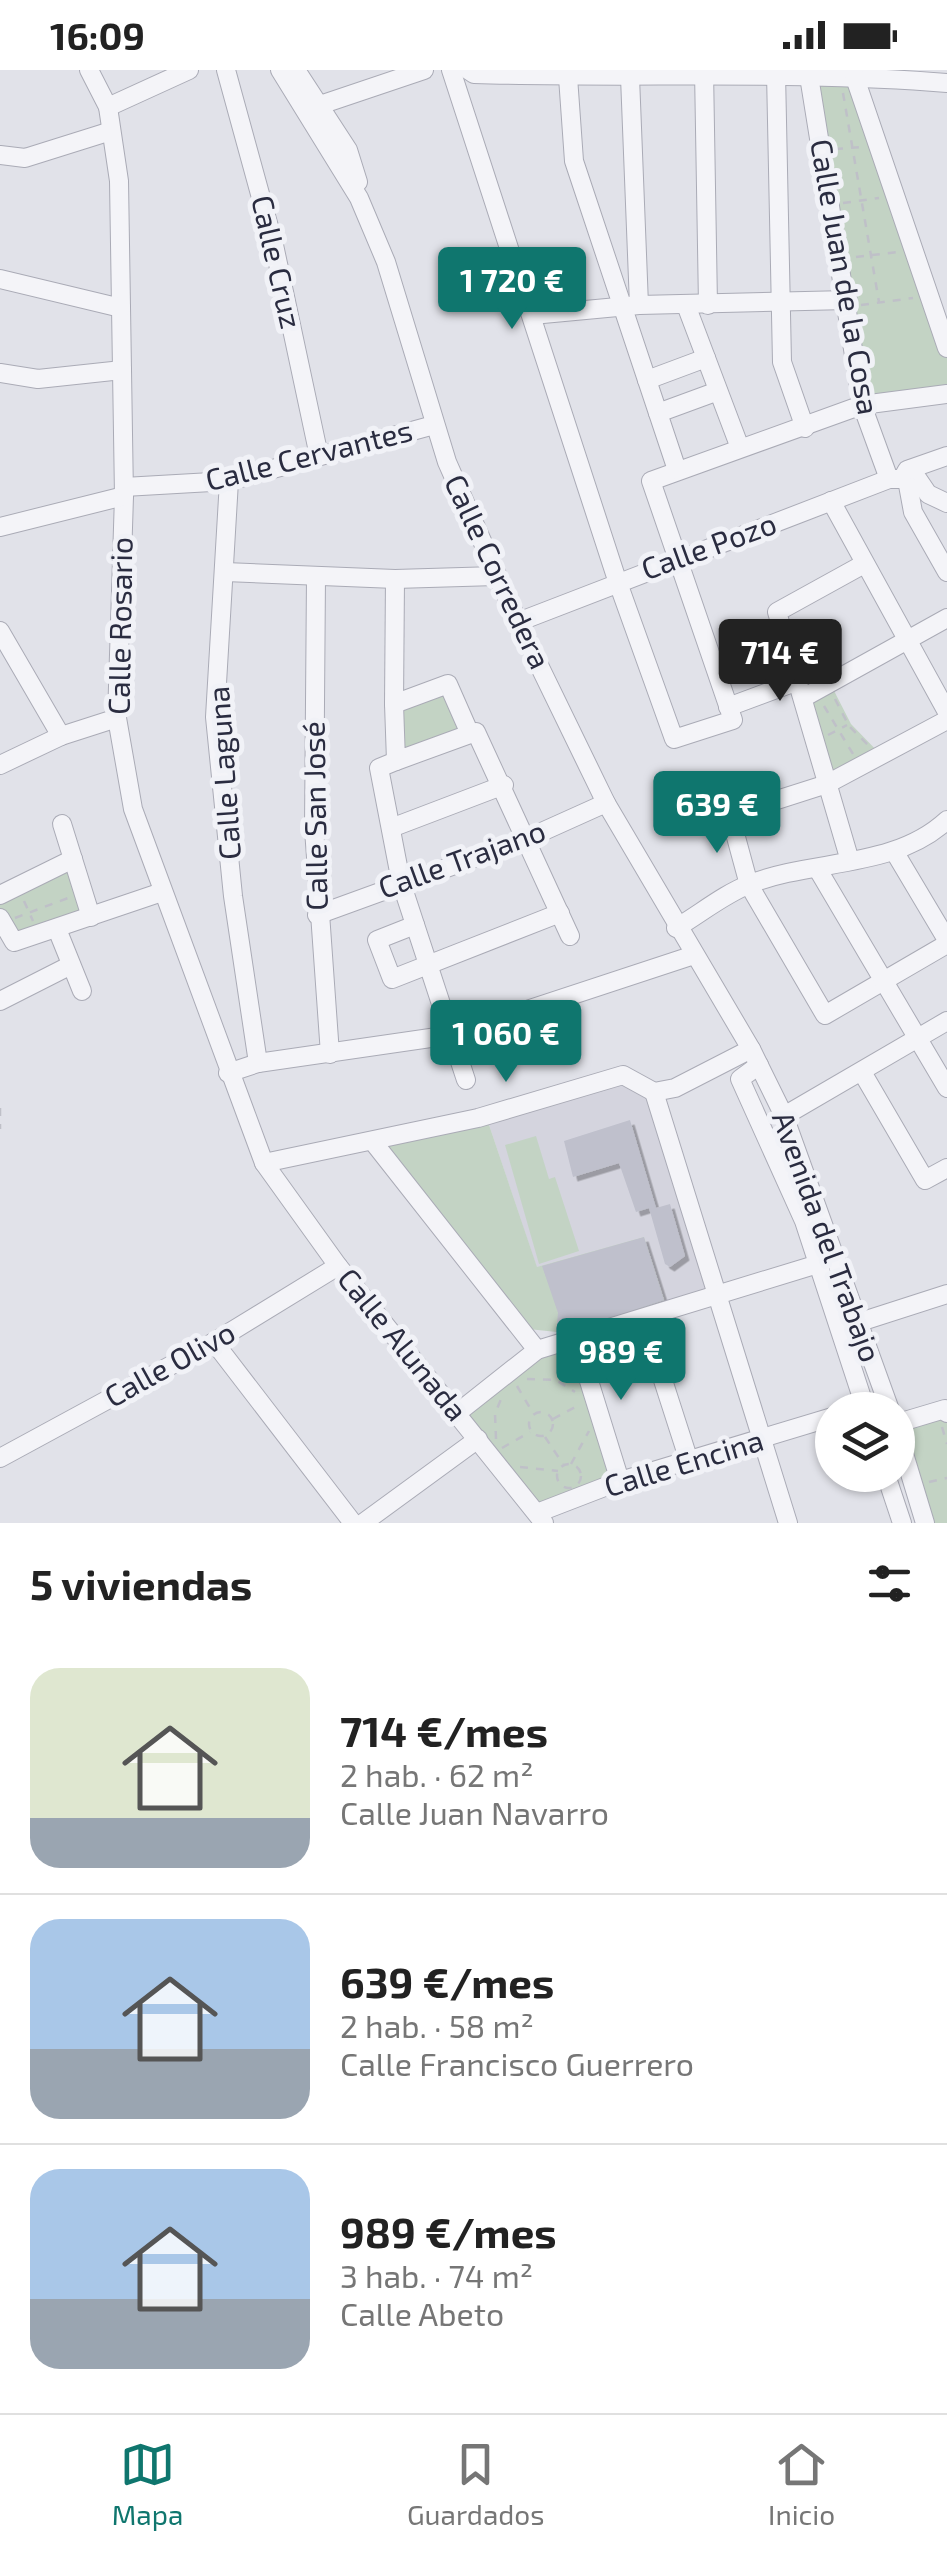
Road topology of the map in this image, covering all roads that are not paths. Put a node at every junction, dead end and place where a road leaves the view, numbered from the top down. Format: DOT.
graph roads {
  1 [pos="89,70"];
  2 [pos="189,70"];
  3 [pos="226,70"];
  4 [pos="280,70"];
  5 [pos="296,70"];
  6 [pos="424,70"];
  7 [pos="451,70"];
  8 [pos="468,70"];
  9 [pos="808,71"];
  10 [pos="846,72"];
  11 [pos="704,73"];
  12 [pos="776,73"];
  13 [pos="568,77"];
  14 [pos="630,77"];
  15 [pos="947,83"];
  16 [pos="320,105"];
  17 [pos="108,107"];
  18 [pos="112,131"];
  19 [pos="0,155"];
  20 [pos="359,198"];
  21 [pos="635,233"];
  22 [pos="598,234"];
  23 [pos="0,279"];
  24 [pos="947,281"];
  25 [pos="928,292"];
  26 [pos="779,301"];
  27 [pos="848,303"];
  28 [pos="630,305"];
  29 [pos="686,305"];
  30 [pos="708,305"];
  31 [pos="121,308"];
  32 [pos="532,315"];
  33 [pos="947,348"];
  34 [pos="706,358"];
  35 [pos="122,370"];
  36 [pos="0,372"];
  37 [pos="647,380"];
  38 [pos="718,390"];
  39 [pos="947,394"];
  40 [pos="862,405"];
  41 [pos="658,413"];
  42 [pos="434,426"];
  43 [pos="806,428"];
  44 [pos="740,448"];
  45 [pos="320,456"];
  46 [pos="941,457"];
  47 [pos="677,470"];
  48 [pos="907,478"];
  49 [pos="228,481"];
  50 [pos="124,492"];
  51 [pos="831,502"];
  52 [pos="947,503"];
  53 [pos="0,528"];
  54 [pos="680,559"];
  55 [pos="864,564"];
  56 [pos="224,572"];
  57 [pos="947,572"];
  58 [pos="496,576"];
  59 [pos="316,577"];
  60 [pos="395,579"];
  61 [pos="618,580"];
  62 [pos="947,618"];
  63 [pos="518,622"];
  64 [pos="0,631"];
  65 [pos="906,641"];
  66 [pos="811,689"];
  67 [pos="394,704"];
  68 [pos="728,706"];
  69 [pos="947,712"];
  70 [pos="116,718"];
  71 [pos="947,720"];
  72 [pos="470,734"];
  73 [pos="61,736"];
  74 [pos="396,761"];
  75 [pos="0,765"];
  76 [pos="504,784"];
  77 [pos="827,784"];
  78 [pos="606,804"];
  79 [pos="947,820"];
  80 [pos="62,824"];
  81 [pos="391,828"];
  82 [pos="526,840"];
  83 [pos="894,851"];
  84 [pos="73,859"];
  85 [pos="850,860"];
  86 [pos="817,868"];
  87 [pos="401,882"];
  88 [pos="749,884"];
  89 [pos="8,891"];
  90 [pos="162,892"];
  91 [pos="560,913"];
  92 [pos="317,915"];
  93 [pos="91,917"];
  94 [pos="1,921"];
  95 [pos="415,925"];
  96 [pos="676,928"];
  97 [pos="48,932"];
  98 [pos="570,936"];
  99 [pos="947,942"];
  100 [pos="694,955"];
  101 [pos="71,965"];
  102 [pos="429,968"];
  103 [pos="883,981"];
  104 [pos="82,992"];
  105 [pos="0,1001"];
  106 [pos="947,1020"];
  107 [pos="451,1035"];
  108 [pos="916,1038"];
  109 [pos="330,1054"];
  110 [pos="754,1057"];
  111 [pos="258,1063"];
  112 [pos="862,1072"];
  113 [pos="228,1073"];
  114 [pos="466,1080"];
  115 [pos="947,1088"];
  116 [pos="654,1092"];
  117 [pos="784,1116"];
  118 [pos="374,1143"];
  119 [pos="264,1163"];
  120 [pos="940,1178"];
  121 [pos="818,1264"];
  122 [pos="338,1266"];
  123 [pos="947,1294"];
  124 [pos="716,1295"];
  125 [pos="643,1318"];
  126 [pos="860,1322"];
  127 [pos="576,1339"];
  128 [pos="214,1342"];
  129 [pos="537,1350"];
  130 [pos="857,1392"];
  131 [pos="884,1392"];
  132 [pos="456,1414"];
  133 [pos="947,1414"];
  134 [pos="915,1418"];
  135 [pos="815,1423"];
  136 [pos="478,1439"];
  137 [pos="762,1440"];
  138 [pos="0,1458"];
  139 [pos="689,1461"];
  140 [pos="620,1481"];
  141 [pos="915,1489"];
  142 [pos="892,1492"];
  143 [pos="541,1518"];
  144 [pos="353,1523"];
  145 [pos="363,1523"];
  146 [pos="788,1523"];
  147 [pos="902,1523"];
  148 [pos="925,1523"];
  1 -- 17 [label="street, Calle Rosario"];
  2 -- 17 [label="street"];
  3 -- 45 [label="street, Calle Cruz"];
  4 -- 20 [label="street, Calle Corredera"];
  5 -- 16 [label="street, Calle Corredera"];
  6 -- 16 [label="street"];
  7 -- 32 [label="street"];
  8 -- 13 [label="street"];
  9 -- 10 [label="street"];
  9 -- 12 [label="street"];
  9 -- 27 [label="street, Calle Juan de la Cosa"];
  10 -- 15 [label="street"];
  10 -- 25 [label="street, Calle Juan de la Cosa"];
  11 -- 12 [label="street"];
  11 -- 14 [label="street"];
  11 -- 30 [label="street"];
  12 -- 26 [label="street"];
  13 -- 14 [label="street"];
  13 -- 22 [label="street"];
  14 -- 21 [label="street"];
  16 -- 20 [label="street, Calle Corredera"];
  17 -- 18 [label="street, Calle Rosario"];
  18 -- 19 [label="street"];
  18 -- 31 [label="street, Calle Rosario"];
  20 -- 42 [label="street, Calle Corredera"];
  21 -- 22 [label="street"];
  21 -- 28 [label="street"];
  22 -- 28 [label="street"];
  23 -- 31 [label="street"];
  24 -- 25 [label="street"];
  25 -- 33 [label="street, Calle Juan de la Cosa"];
  26 -- 27 [label="street"];
  26 -- 30 [label="street"];
  26 -- 43 [label="street"];
  27 -- 40 [label="street, Calle Juan de la Cosa"];
  28 -- 29 [label="street"];
  28 -- 32 [label="street"];
  28 -- 37 [label="street"];
  29 -- 30 [label="street"];
  29 -- 34 [label="street"];
  31 -- 35 [label="street, Calle Rosario"];
  32 -- 61 [label="street"];
  34 -- 37 [label="street"];
  34 -- 38 [label="street"];
  35 -- 36 [label="street"];
  35 -- 50 [label="street, Calle Rosario"];
  37 -- 41 [label="street"];
  38 -- 41 [label="street"];
  38 -- 44 [label="street"];
  39 -- 40 [label="street"];
  40 -- 43 [label="street"];
  40 -- 48 [label="street, Calle Juan de la Cosa"];
  41 -- 47 [label="street"];
  42 -- 45 [label="street, Calle Cervantes"];
  42 -- 58 [label="street, Calle Corredera"];
  43 -- 44 [label="street"];
  44 -- 47 [label="street"];
  45 -- 49 [label="street, Calle Cervantes"];
  46 -- 48 [label="street, Calle Pozo"];
  47 -- 54 [label="street"];
  48 -- 51 [label="street, Calle Pozo"];
  48 -- 52 [label="street"];
  48 -- 57 [label="street, Calle Juan de la Cosa"];
  49 -- 50 [label="street, Calle Cervantes"];
  49 -- 56 [label="street, Calle Laguna"];
  50 -- 53 [label="street, Calle Cervantes"];
  50 -- 70 [label="street, Calle Rosario"];
  51 -- 54 [label="street, Calle Pozo"];
  51 -- 55 [label="street"];
  54 -- 61 [label="street, Calle Pozo"];
  54 -- 68 [label="street"];
  55 -- 65 [label="street"];
  55 -- 66 [label="street"];
  56 -- 59 [label="street"];
  56 -- 111 [label="street, Calle Laguna"];
  58 -- 60 [label="street"];
  58 -- 63 [label="street, Calle Corredera"];
  59 -- 60 [label="street"];
  59 -- 92 [label="street, Calle San José"];
  60 -- 67 [label="street"];
  61 -- 63 [label="street, Calle Pozo"];
  61 -- 68 [label="street"];
  62 -- 65 [label="street"];
  63 -- 78 [label="street, Calle Corredera"];
  64 -- 73 [label="street"];
  65 -- 66 [label="street"];
  65 -- 69 [label="street"];
  66 -- 68 [label="street"];
  66 -- 77 [label="street"];
  67 -- 72 [label="street"];
  67 -- 74 [label="street"];
  70 -- 73 [label="street"];
  70 -- 90 [label="street, Calle Rosario"];
  71 -- 77 [label="street"];
  72 -- 74 [label="street"];
  72 -- 76 [label="street"];
  73 -- 75 [label="street"];
  74 -- 81 [label="street"];
  76 -- 81 [label="street"];
  76 -- 82 [label="street"];
  77 -- 85 [label="street"];
  77 -- 88 [label="street"];
  78 -- 82 [label="street, Calle Trajano"];
  78 -- 96 [label="street, Calle Corredera"];
  79 -- 83 [label="street"];
  80 -- 84 [label="street"];
  81 -- 87 [label="street"];
  82 -- 87 [label="street, Calle Trajano"];
  82 -- 91 [label="street"];
  83 -- 85 [label="street"];
  83 -- 99 [label="street"];
  84 -- 89 [label="street"];
  84 -- 93 [label="street"];
  85 -- 86 [label="street"];
  86 -- 88 [label="street"];
  86 -- 103 [label="street"];
  87 -- 92 [label="street, Calle Trajano"];
  87 -- 95 [label="street"];
  88 -- 96 [label="street"];
  88 -- 103 [label="street"];
  90 -- 93 [label="street"];
  90 -- 113 [label="street, Calle Rosario"];
  91 -- 98 [label="street"];
  91 -- 102 [label="street"];
  92 -- 109 [label="street, Calle San José"];
  93 -- 97 [label="street"];
  94 -- 97 [label="street"];
  95 -- 102 [label="street"];
  95 -- 102 [label="street"];
  96 -- 100 [label="street, Avenida del Trabajo"];
  97 -- 101 [label="street"];
  99 -- 103 [label="street"];
  100 -- 107 [label="street"];
  100 -- 110 [label="street, Avenida del Trabajo"];
  101 -- 104 [label="street"];
  101 -- 105 [label="street"];
  102 -- 107 [label="street"];
  103 -- 108 [label="street"];
  106 -- 108 [label="street"];
  107 -- 109 [label="street"];
  107 -- 114 [label="street"];
  108 -- 112 [label="street"];
  108 -- 115 [label="street"];
  109 -- 111 [label="street"];
  110 -- 116 [label="street"];
  110 -- 117 [label="street, Avenida del Trabajo"];
  110 -- 121 [label="street, Avenida del Trabajo"];
  111 -- 113 [label="street"];
  112 -- 117 [label="street"];
  112 -- 120 [label="street"];
  113 -- 119 [label="street, Calle Rosario"];
  116 -- 118 [label="street"];
  116 -- 124 [label="street"];
  117 -- 126 [label="street, Avenida del Trabajo"];
  118 -- 119 [label="street"];
  118 -- 129 [label="street"];
  119 -- 122 [label="street, Calle Alunada"];
  121 -- 124 [label="street"];
  121 -- 130 [label="street, Avenida del Trabajo"];
  122 -- 128 [label="street, Calle Olivo"];
  122 -- 132 [label="street, Calle Alunada"];
  123 -- 126 [label="street"];
  124 -- 125 [label="street"];
  124 -- 137 [label="street"];
  125 -- 127 [label="street"];
  125 -- 139 [label="street"];
  126 -- 131 [label="street, Avenida del Trabajo"];
  127 -- 129 [label="street"];
  127 -- 140 [label="street"];
  128 -- 138 [label="street, Calle Olivo"];
  128 -- 144 [label="street"];
  129 -- 132 [label="street"];
  132 -- 136 [label="street, Calle Alunada"];
  133 -- 134 [label="street"];
  135 -- 137 [label="street, Calle Encina"];
  136 -- 143 [label="street, Calle Alunada"];
  136 -- 145 [label="street"];
  137 -- 139 [label="street, Calle Encina"];
  137 -- 146 [label="street"];
  139 -- 140 [label="street, Calle Encina"];
  140 -- 143 [label="street, Calle Encina"];
  141 -- 148 [label="street"];
  142 -- 147 [label="street"];
}
